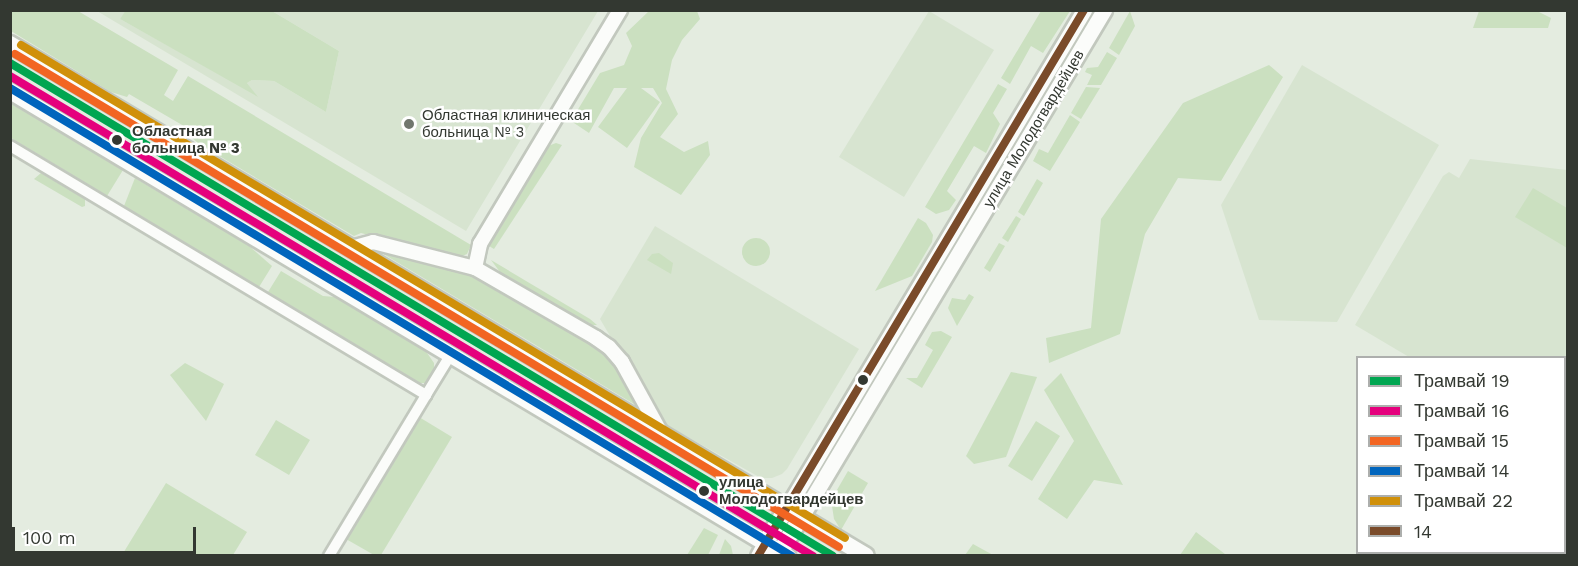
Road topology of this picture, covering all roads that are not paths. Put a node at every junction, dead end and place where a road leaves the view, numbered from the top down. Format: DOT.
graph roads {
  1 [pos="620,10"];
  2 [pos="1084,10"];
  3 [pos="1104,10"];
  4 [pos="10,44"];
  5 [pos="10,91"];
  6 [pos="10,146"];
  7 [pos="351,249"];
  8 [pos="475,268"];
  9 [pos="451,354"];
  10 [pos="426,395"];
  11 [pos="661,433"];
  12 [pos="794,512"];
  13 [pos="761,549"];
  14 [pos="782,554"];
  15 [pos="329,555"];
  16 [pos="866,555"];
  1 -- 8 [label="street"];
  2 -- 12 [label="main road, улица Молодогвардейцев"];
  3 -- 12 [label="main road, улица Молодогвардейцев"];
  4 -- 7 [label="main road"];
  5 -- 9 [label="main road"];
  6 -- 10 [label="street"];
  7 -- 8 [label="street"];
  7 -- 11 [label="main road"];
  8 -- 11 [label="street"];
  9 -- 10 [label="street"];
  9 -- 13 [label="main road"];
  10 -- 15 [label="street"];
  11 -- 12 [label="main road"];
  12 -- 13 [label="main road, улица Молодогвардейцев"];
  12 -- 14 [label="main road, улица Молодогвардейцев"];
  12 -- 16 [label="main road"];
  13 -- 14 [label="main road"];
}
